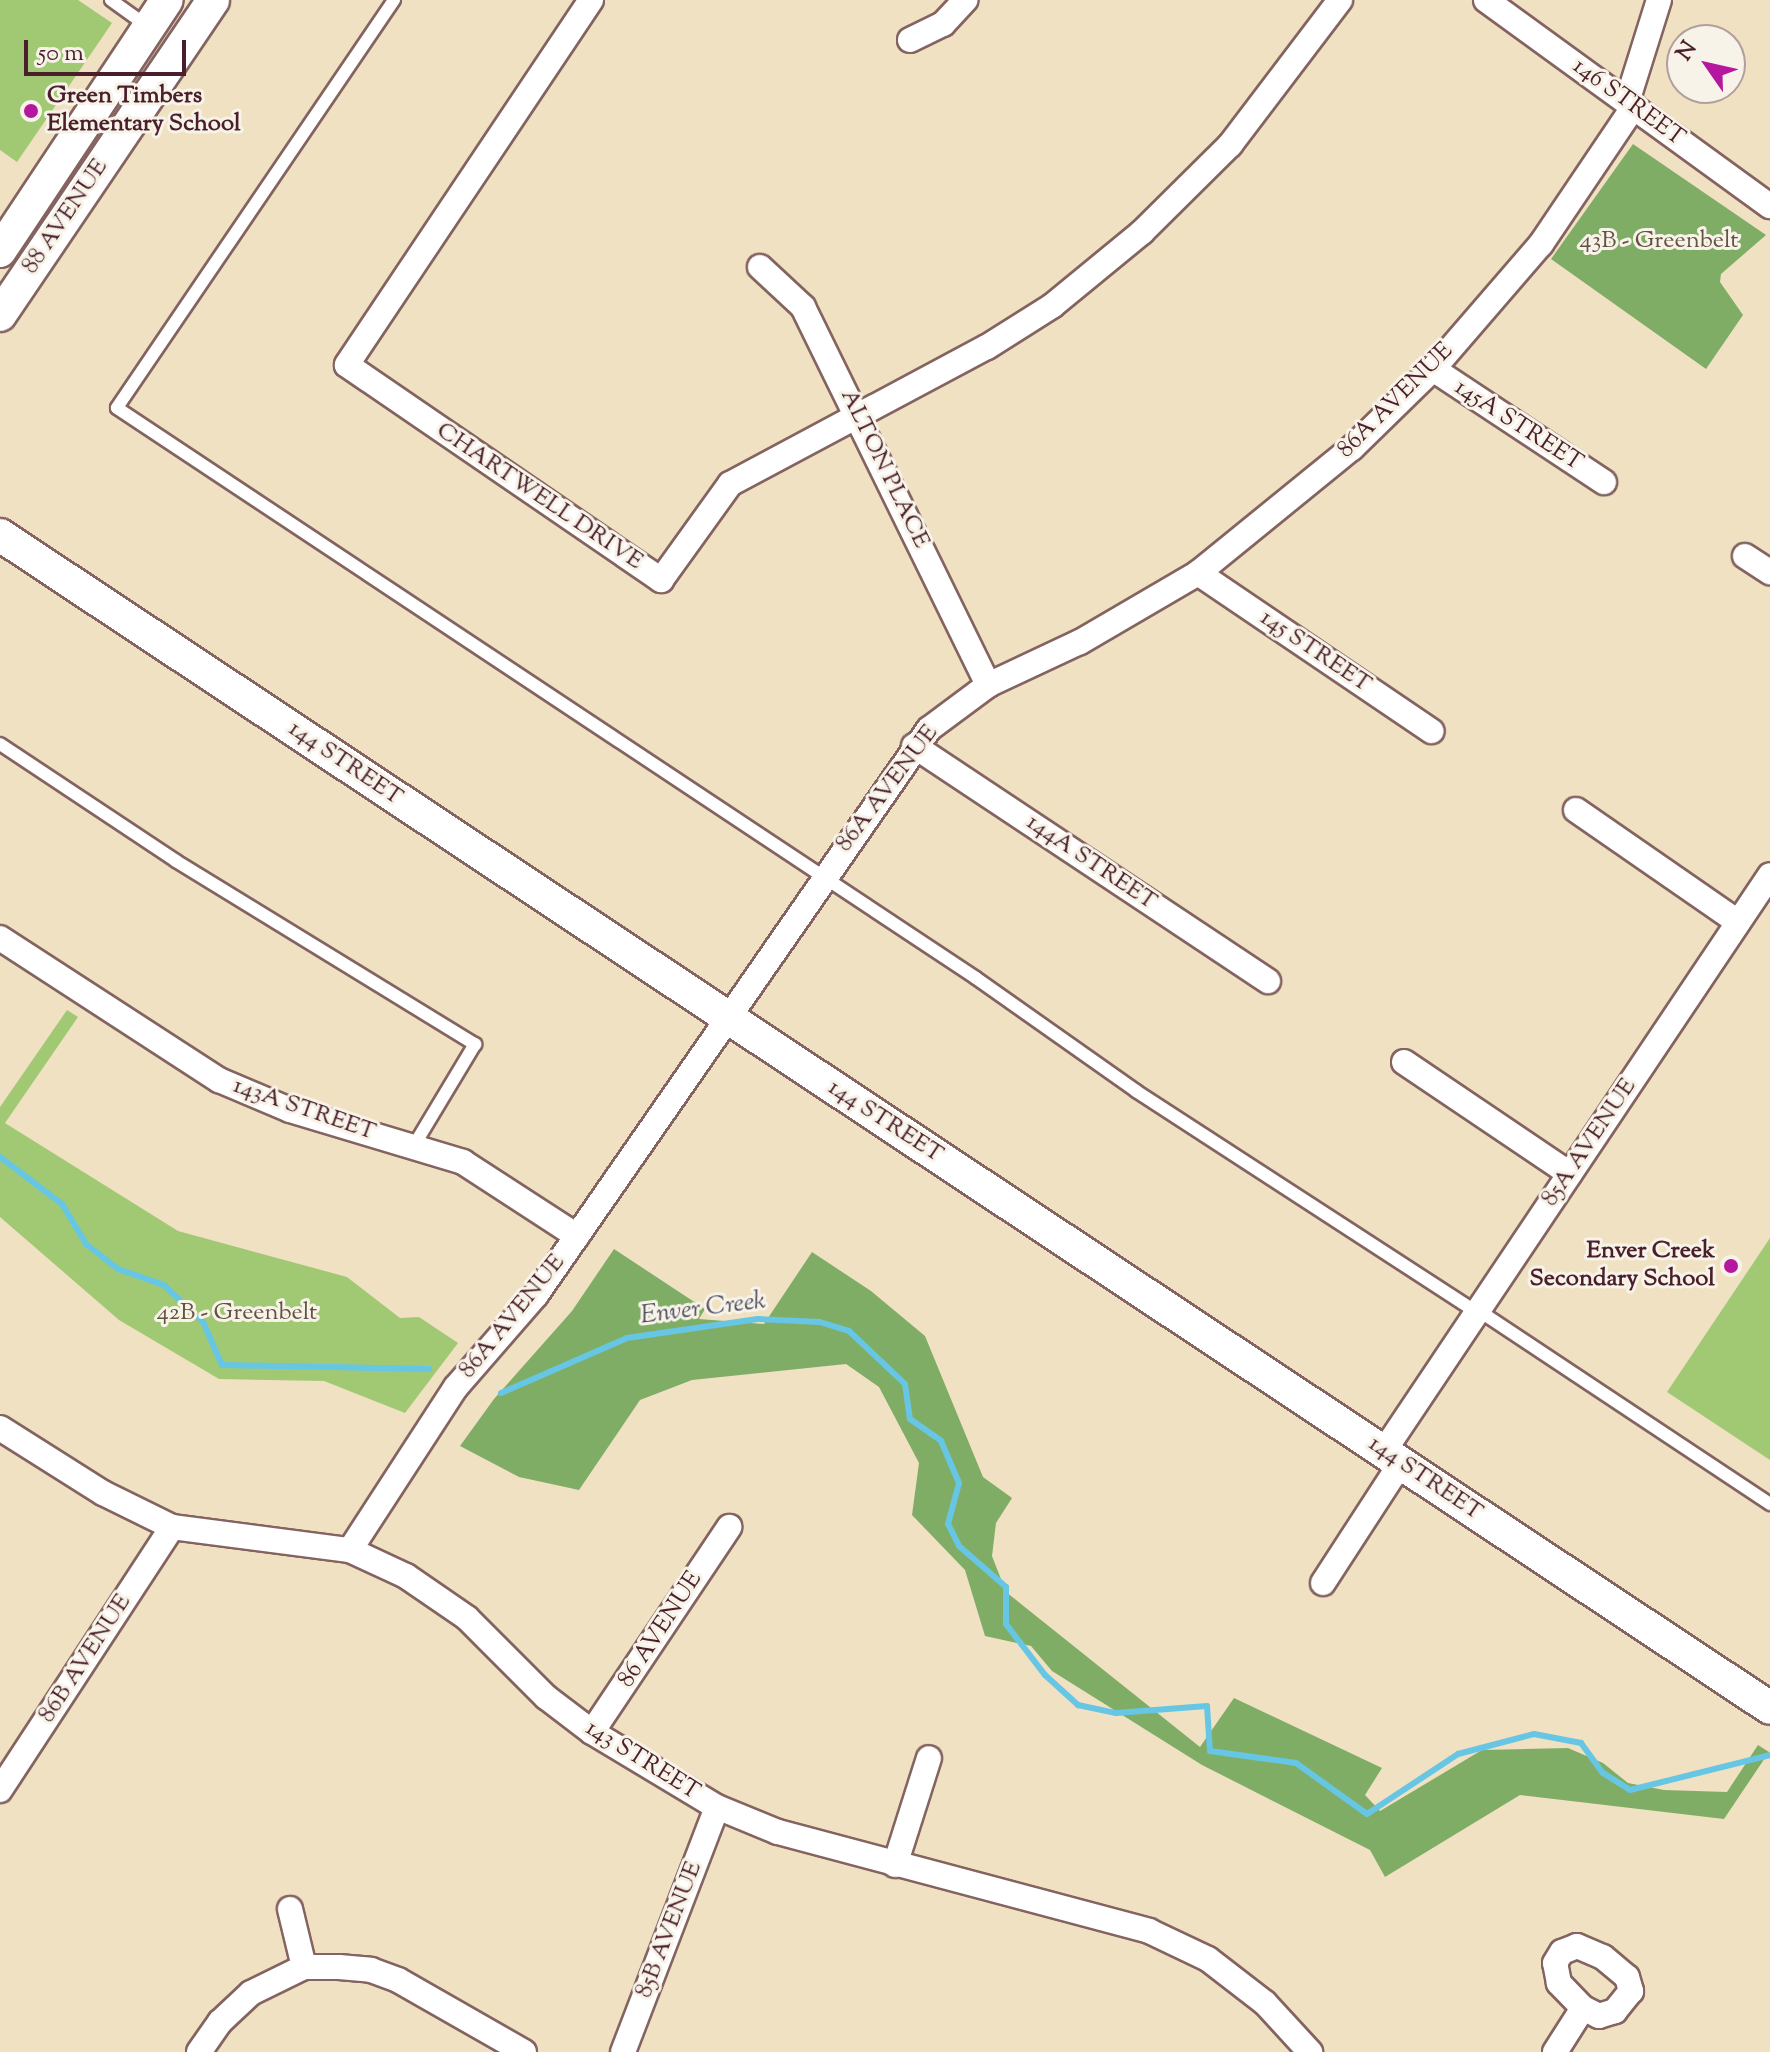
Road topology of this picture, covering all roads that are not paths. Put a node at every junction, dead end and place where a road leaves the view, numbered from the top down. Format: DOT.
graph roads {
  1 [pos="111,0"];
  2 [pos="167,0"];
  3 [pos="213,0"];
  4 [pos="394,0"];
  5 [pos="591,0"];
  6 [pos="965,0"];
  7 [pos="1340,0"];
  8 [pos="1486,0"];
  9 [pos="1659,0"];
  10 [pos="149,27"];
  11 [pos="910,40"];
  12 [pos="1630,104"];
  13 [pos="1770,206"];
  14 [pos="0,251"];
  15 [pos="760,267"];
  16 [pos="0,315"];
  17 [pos="1433,369"];
  18 [pos="859,416"];
  19 [pos="1604,482"];
  20 [pos="0,535"];
  21 [pos="1745,556"];
  22 [pos="1770,572"];
  23 [pos="1198,573"];
  24 [pos="988,685"];
  25 [pos="1431,731"];
  26 [pos="0,744"];
  27 [pos="914,746"];
  28 [pos="1576,810"];
  29 [pos="1770,875"];
  30 [pos="822,878"];
  31 [pos="1738,922"];
  32 [pos="0,938"];
  33 [pos="1268,981"];
  34 [pos="727,1017"];
  35 [pos="1404,1062"];
  36 [pos="415,1144"];
  37 [pos="1570,1174"];
  38 [pos="577,1236"];
  39 [pos="1477,1311"];
  40 [pos="0,1428"];
  41 [pos="1392,1457"];
  42 [pos="1770,1504"];
  43 [pos="172,1527"];
  44 [pos="729,1527"];
  45 [pos="350,1550"];
  46 [pos="1323,1583"];
  47 [pos="1770,1708"];
  48 [pos="592,1732"];
  49 [pos="929,1758"];
  50 [pos="0,1790"];
  51 [pos="717,1807"];
  52 [pos="895,1865"];
  53 [pos="290,1909"];
  54 [pos="304,1967"];
  55 [pos="1583,2008"];
  56 [pos="199,2052"];
  57 [pos="524,2052"];
  58 [pos="623,2052"];
  59 [pos="1310,2052"];
  60 [pos="1555,2052"];
  1 -- 10 [label="lane"];
  2 -- 10 [label="main road, 88 AVENUE"];
  3 -- 16 [label="main road, 88 AVENUE"];
  4 -- 30 [label="lane"];
  5 -- 18 [label="street, CHARTWELL DRIVE"];
  6 -- 11 [label="street"];
  7 -- 18 [label="street, CHARTWELL DRIVE"];
  8 -- 12 [label="street, 146 STREET"];
  9 -- 12 [label="street, 86A AVENUE"];
  10 -- 14 [label="main road, 88 AVENUE"];
  12 -- 13 [label="street, 146 STREET"];
  12 -- 17 [label="street, 86A AVENUE"];
  15 -- 18 [label="street, ALTON PLACE"];
  17 -- 19 [label="street, 145A STREET"];
  17 -- 23 [label="street, 86A AVENUE"];
  18 -- 24 [label="street, ALTON PLACE"];
  20 -- 34 [label="main road, 144 STREET"];
  21 -- 22 [label="street"];
  23 -- 24 [label="street, 86A AVENUE"];
  23 -- 25 [label="street, 145 STREET"];
  24 -- 27 [label="street, 86A AVENUE"];
  26 -- 36 [label="lane"];
  27 -- 30 [label="street, 86A AVENUE"];
  27 -- 33 [label="street, 144A STREET"];
  28 -- 31 [label="street"];
  29 -- 31 [label="street, 85A AVENUE"];
  30 -- 34 [label="street, 86A AVENUE"];
  30 -- 39 [label="lane"];
  31 -- 37 [label="street, 85A AVENUE"];
  32 -- 36 [label="street, 143A STREET"];
  34 -- 38 [label="street, 86A AVENUE"];
  34 -- 41 [label="main road, 144 STREET"];
  35 -- 37 [label="street"];
  36 -- 38 [label="street, 143A STREET"];
  37 -- 39 [label="street, 85A AVENUE"];
  38 -- 45 [label="street, 86A AVENUE"];
  39 -- 41 [label="street, 85A AVENUE"];
  39 -- 42 [label="lane"];
  40 -- 43 [label="street, 143 STREET"];
  41 -- 46 [label="street, 85A AVENUE"];
  41 -- 47 [label="main road, 144 STREET"];
  43 -- 45 [label="street, 143 STREET"];
  43 -- 50 [label="street, 86B AVENUE"];
  44 -- 48 [label="street, 86 AVENUE"];
  45 -- 48 [label="street, 143 STREET"];
  48 -- 51 [label="street, 143 STREET"];
  49 -- 52 [label="street"];
  51 -- 52 [label="street, 143 STREET"];
  51 -- 58 [label="street, 85B AVENUE"];
  52 -- 59 [label="street, 143 STREET"];
  53 -- 54 [label="street"];
  54 -- 56 [label="street"];
  54 -- 57 [label="street"];
  55 -- 60 [label="street"];
}
